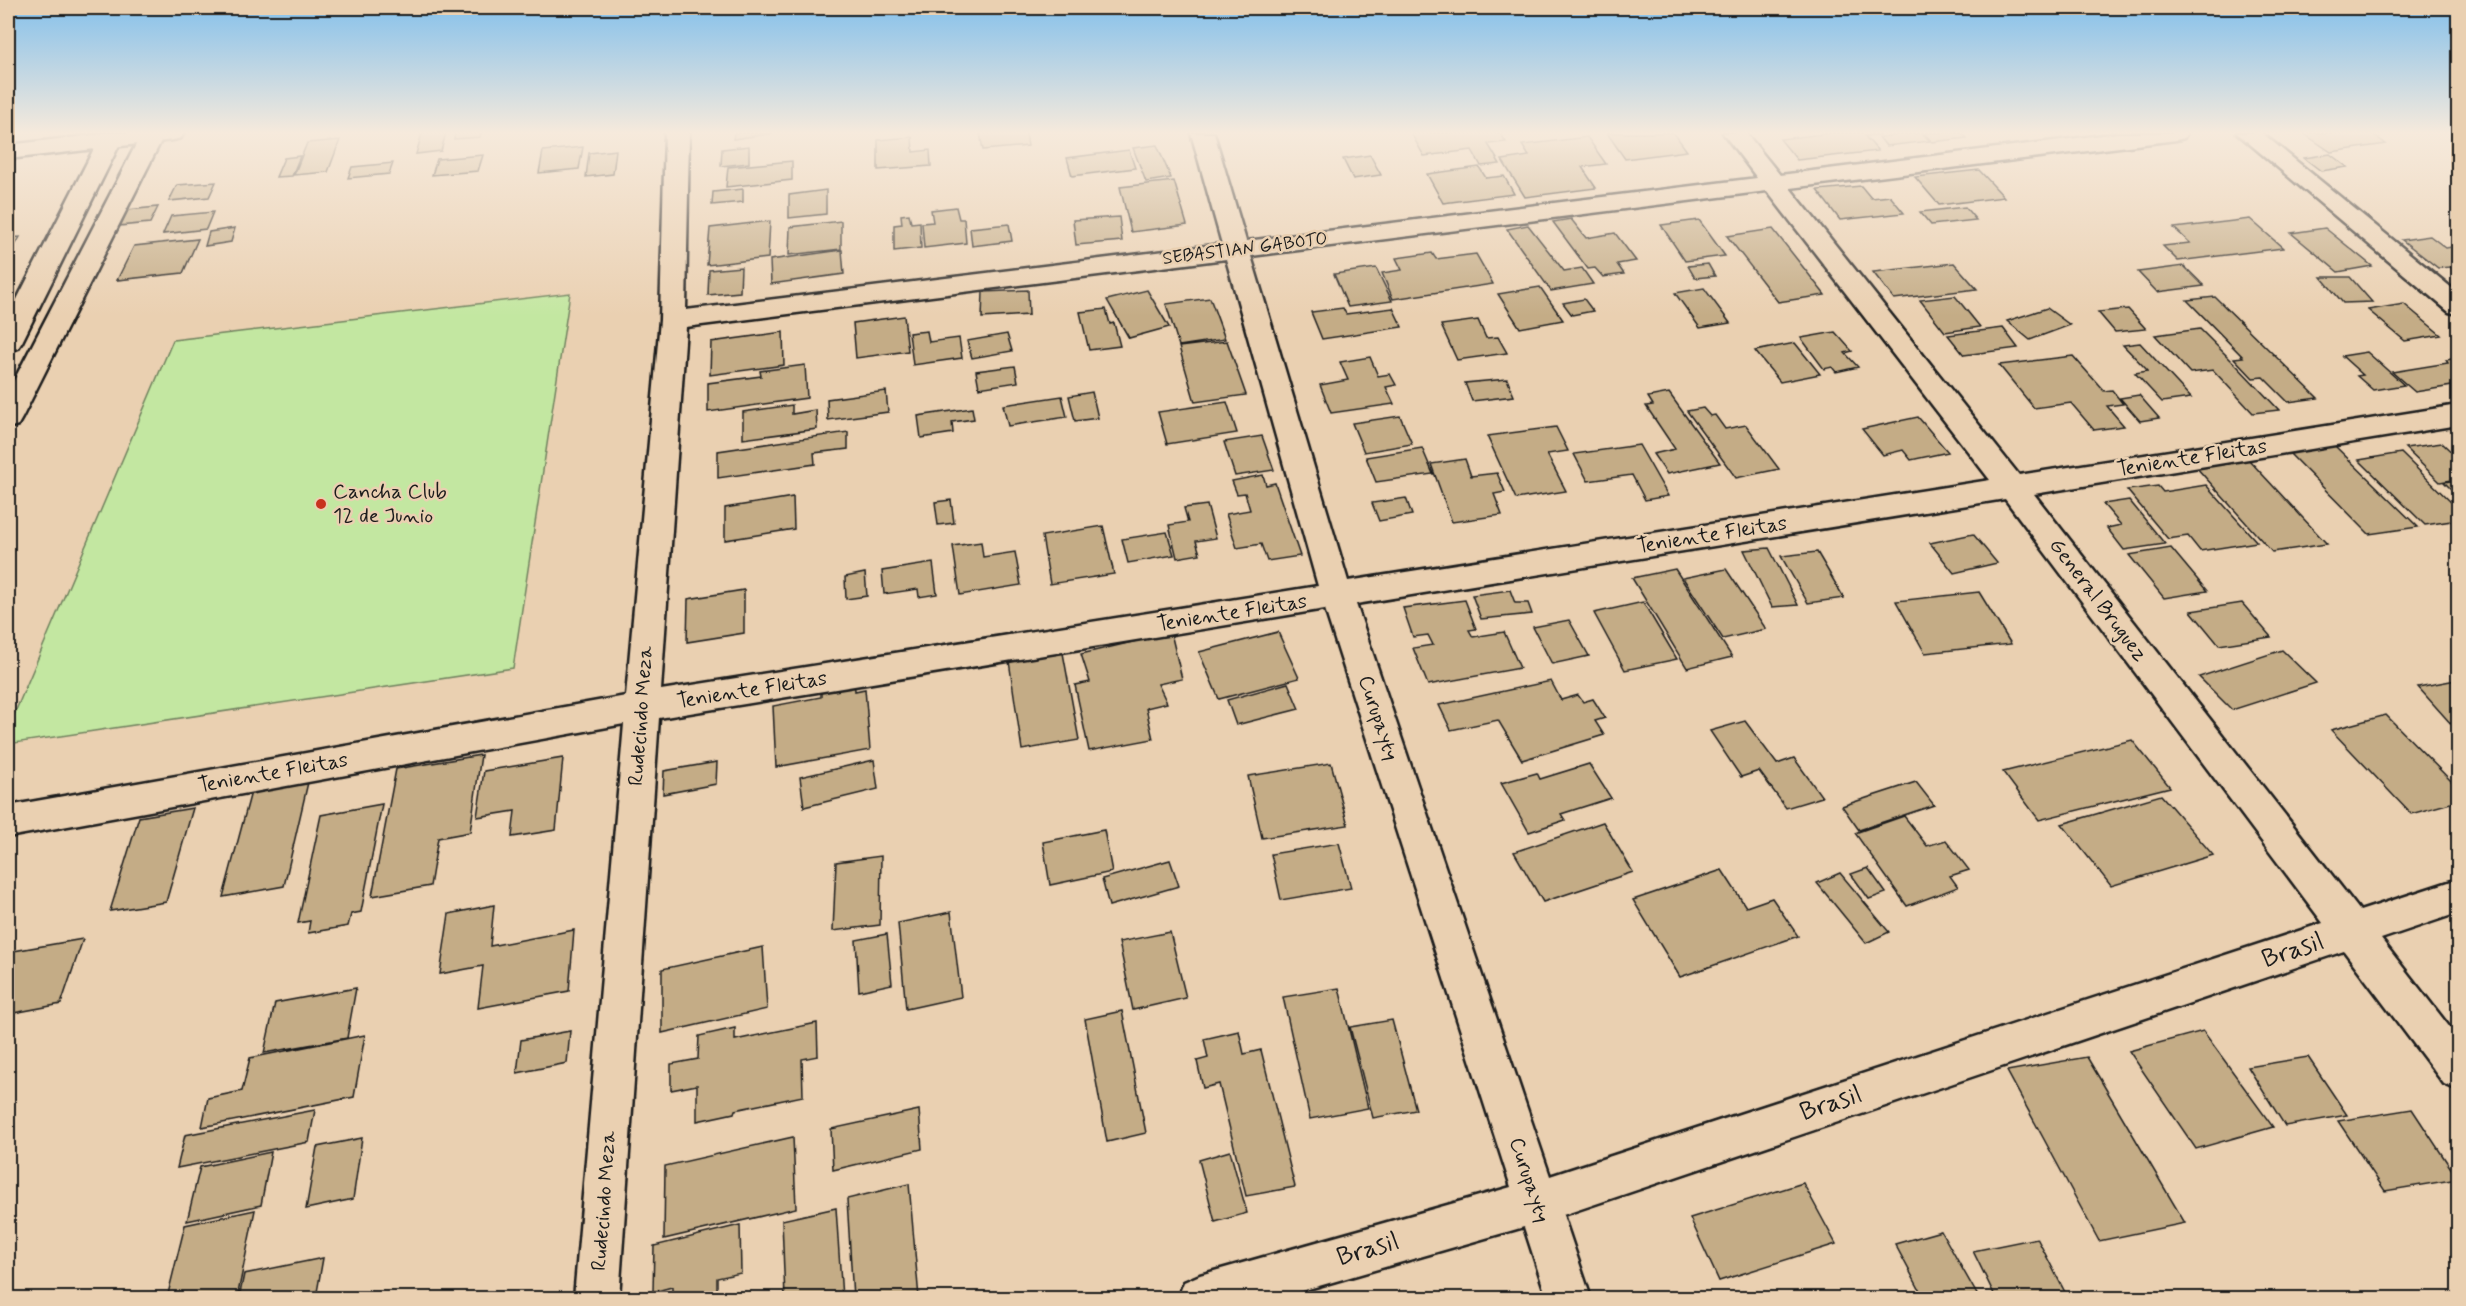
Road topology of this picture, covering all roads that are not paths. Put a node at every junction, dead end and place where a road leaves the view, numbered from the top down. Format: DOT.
graph roads {
  1 [pos="83,194"];
  2 [pos="127,194"];
  3 [pos="676,194"];
  4 [pos="1221,194"];
  5 [pos="1687,194"];
  6 [pos="1784,194"];
  7 [pos="2322,194"];
  8 [pos="1238,250"];
  9 [pos="2458,306"];
  10 [pos="673,320"];
  11 [pos="8,342"];
  12 [pos="10,408"];
  13 [pos="2458,416"];
  14 [pos="2012,487"];
  15 [pos="1338,596"];
  16 [pos="642,707"];
  17 [pos="8,821"];
  18 [pos="2458,896"];
  19 [pos="2352,932"];
  20 [pos="2458,1070"];
  21 [pos="1536,1202"];
  22 [pos="596,1299"];
  23 [pos="1200,1299"];
  24 [pos="1569,1299"];
  1 -- 11 [label="street"];
  2 -- 12 [label="street"];
  3 -- 10 [label="street, Rudecindo Meza"];
  4 -- 8 [label="street, Curupayty"];
  5 -- 8 [label="street, SEBASTIAN GABOTO"];
  6 -- 14 [label="street, General Bruguez"];
  7 -- 9 [label="street"];
  8 -- 10 [label="street, SEBASTIAN GABOTO"];
  8 -- 15 [label="street, Curupayty"];
  10 -- 16 [label="street, Rudecindo Meza"];
  13 -- 14 [label="street, Teniente Fleitas"];
  14 -- 15 [label="street, Teniente Fleitas"];
  14 -- 19 [label="street, General Bruguez"];
  15 -- 16 [label="street, Teniente Fleitas"];
  15 -- 21 [label="street, Curupayty"];
  16 -- 17 [label="street, Teniente Fleitas"];
  16 -- 22 [label="street, Rudecindo Meza"];
  18 -- 19 [label="street, Brasil"];
  19 -- 20 [label="street, General Bruguez"];
  19 -- 21 [label="street, Brasil"];
  21 -- 23 [label="street, Brasil"];
  21 -- 24 [label="street, Curupayty"];
}
